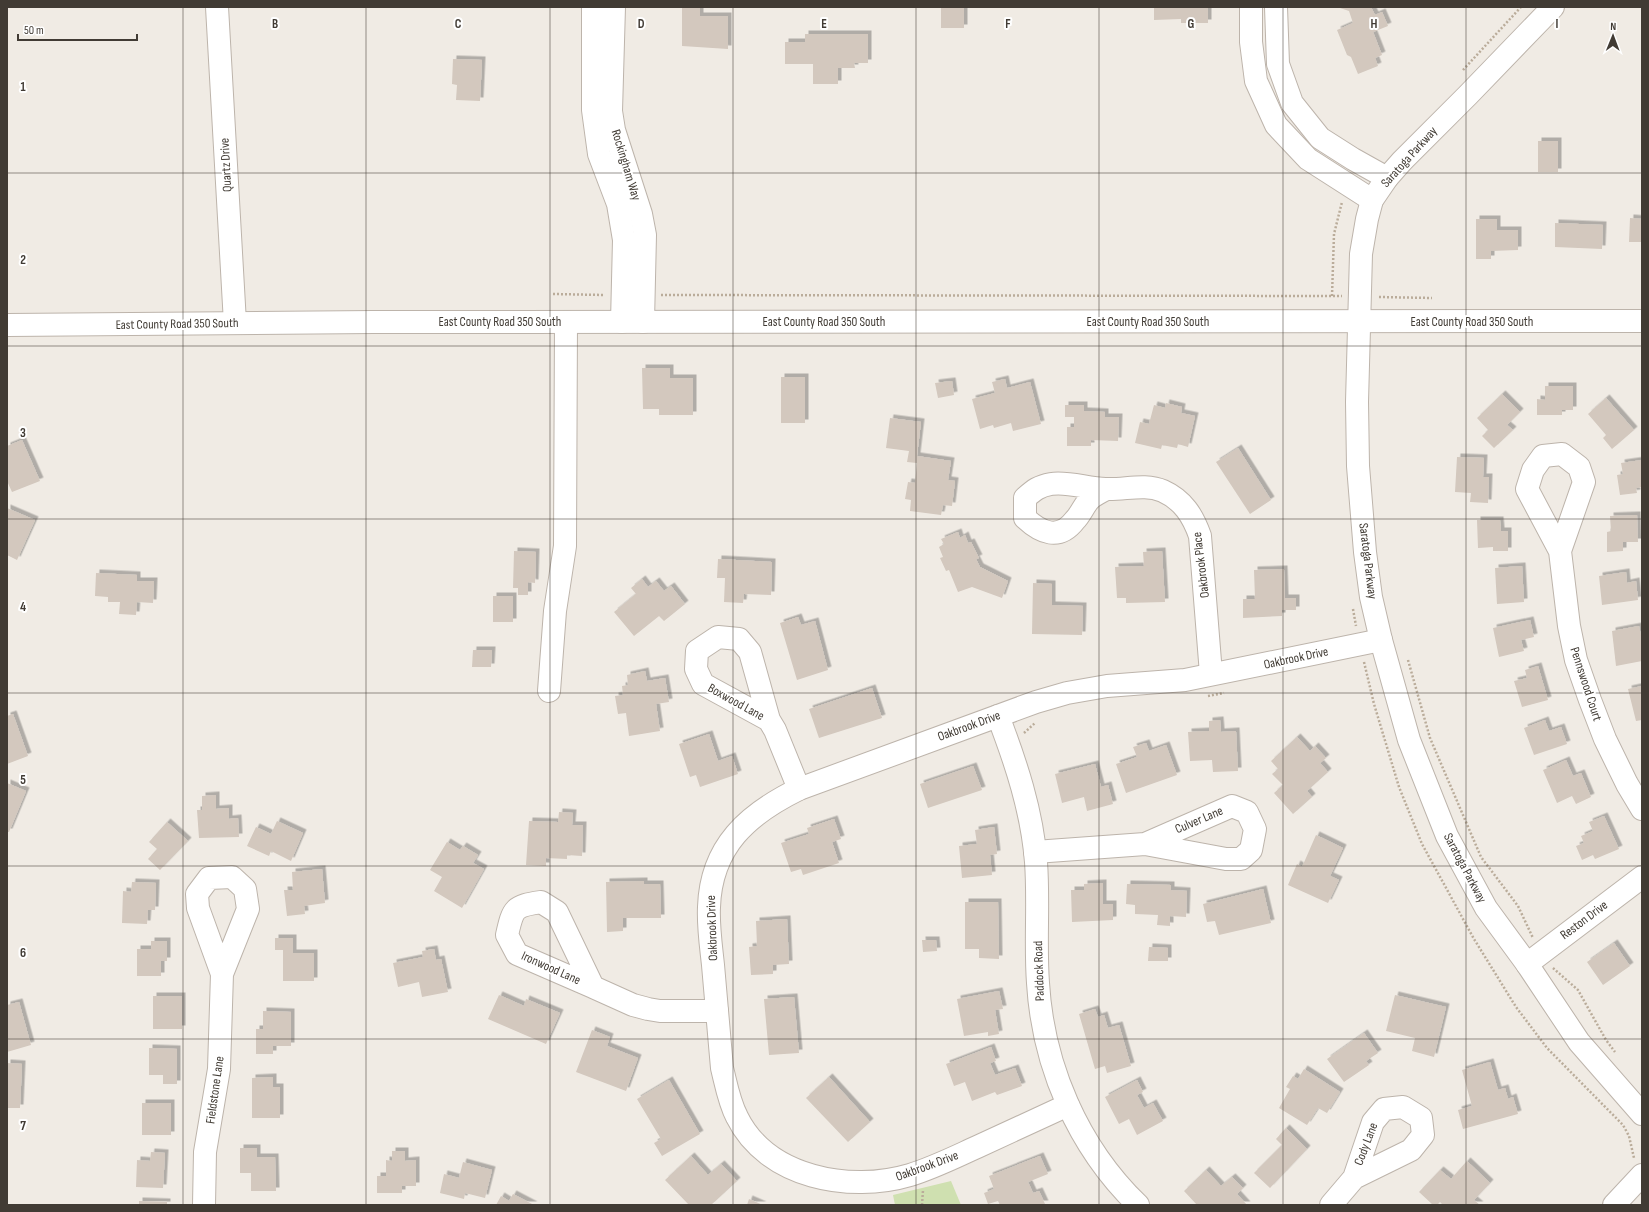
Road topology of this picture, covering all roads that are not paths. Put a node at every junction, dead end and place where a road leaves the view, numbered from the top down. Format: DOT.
graph roads {
  1 [pos="217,7"];
  2 [pos="594,7"];
  3 [pos="614,7"];
  4 [pos="1251,7"];
  5 [pos="1276,7"];
  6 [pos="1553,7"];
  7 [pos="1277,41"];
  8 [pos="1251,42"];
  9 [pos="604,127"];
  10 [pos="1387,178"];
  11 [pos="1372,200"];
  12 [pos="566,322"];
  13 [pos="632,322"];
  14 [pos="1359,322"];
  15 [pos="1642,322"];
  16 [pos="235,324"];
  17 [pos="7,325"];
  18 [pos="1106,489"];
  19 [pos="1560,551"];
  20 [pos="1382,647"];
  21 [pos="1211,674"];
  22 [pos="549,691"];
  23 [pos="998,716"];
  24 [pos="769,720"];
  25 [pos="800,789"];
  26 [pos="1642,809"];
  27 [pos="1145,844"];
  28 [pos="1035,852"];
  29 [pos="1642,876"];
  30 [pos="1534,959"];
  31 [pos="222,974"];
  32 [pos="593,987"];
  33 [pos="717,1010"];
  34 [pos="1068,1105"];
  35 [pos="1642,1114"];
  36 [pos="1642,1175"];
  37 [pos="1354,1178"];
  38 [pos="204,1205"];
  39 [pos="1138,1205"];
  40 [pos="1331,1205"];
  41 [pos="1614,1205"];
  1 -- 16 [label="street, Quartz Drive"];
  2 -- 9 [label="street, Rockingham Way"];
  3 -- 9 [label="street, Rockingham Way"];
  4 -- 8 [label="street"];
  5 -- 7 [label="street"];
  6 -- 10 [label="street, Saratoga Parkway"];
  7 -- 8 [label="street"];
  7 -- 10 [label="street"];
  8 -- 11 [label="street"];
  9 -- 13 [label="street, Rockingham Way"];
  10 -- 11 [label="street, Saratoga Parkway"];
  11 -- 14 [label="street, Saratoga Parkway"];
  12 -- 13 [label="street, East County Road 350 South"];
  12 -- 16 [label="street, East County Road 350 South"];
  12 -- 22 [label="street"];
  13 -- 14 [label="street, East County Road 350 South"];
  14 -- 15 [label="street, East County Road 350 South"];
  14 -- 20 [label="street, Saratoga Parkway"];
  16 -- 17 [label="street, East County Road 350 South"];
  18 -- 21 [label="street, Oakbrook Place"];
  19 -- 26 [label="street, Pennswood Court"];
  20 -- 21 [label="street, Oakbrook Drive"];
  20 -- 30 [label="street, Saratoga Parkway"];
  21 -- 23 [label="street, Oakbrook Drive"];
  23 -- 25 [label="street, Oakbrook Drive"];
  23 -- 28 [label="street, Paddock Road"];
  24 -- 25 [label="street, Boxwood Lane"];
  25 -- 33 [label="street, Oakbrook Drive"];
  27 -- 28 [label="street"];
  28 -- 34 [label="street, Paddock Road"];
  29 -- 30 [label="street, Reston Drive"];
  30 -- 35 [label="street, Saratoga Parkway"];
  31 -- 38 [label="street, Fieldstone Lane"];
  32 -- 33 [label="street, Ironwood Lane"];
  33 -- 34 [label="street, Oakbrook Drive"];
  34 -- 39 [label="street, Paddock Road"];
  36 -- 41 [label="street"];
  37 -- 40 [label="street, Cody Lane"];
}
